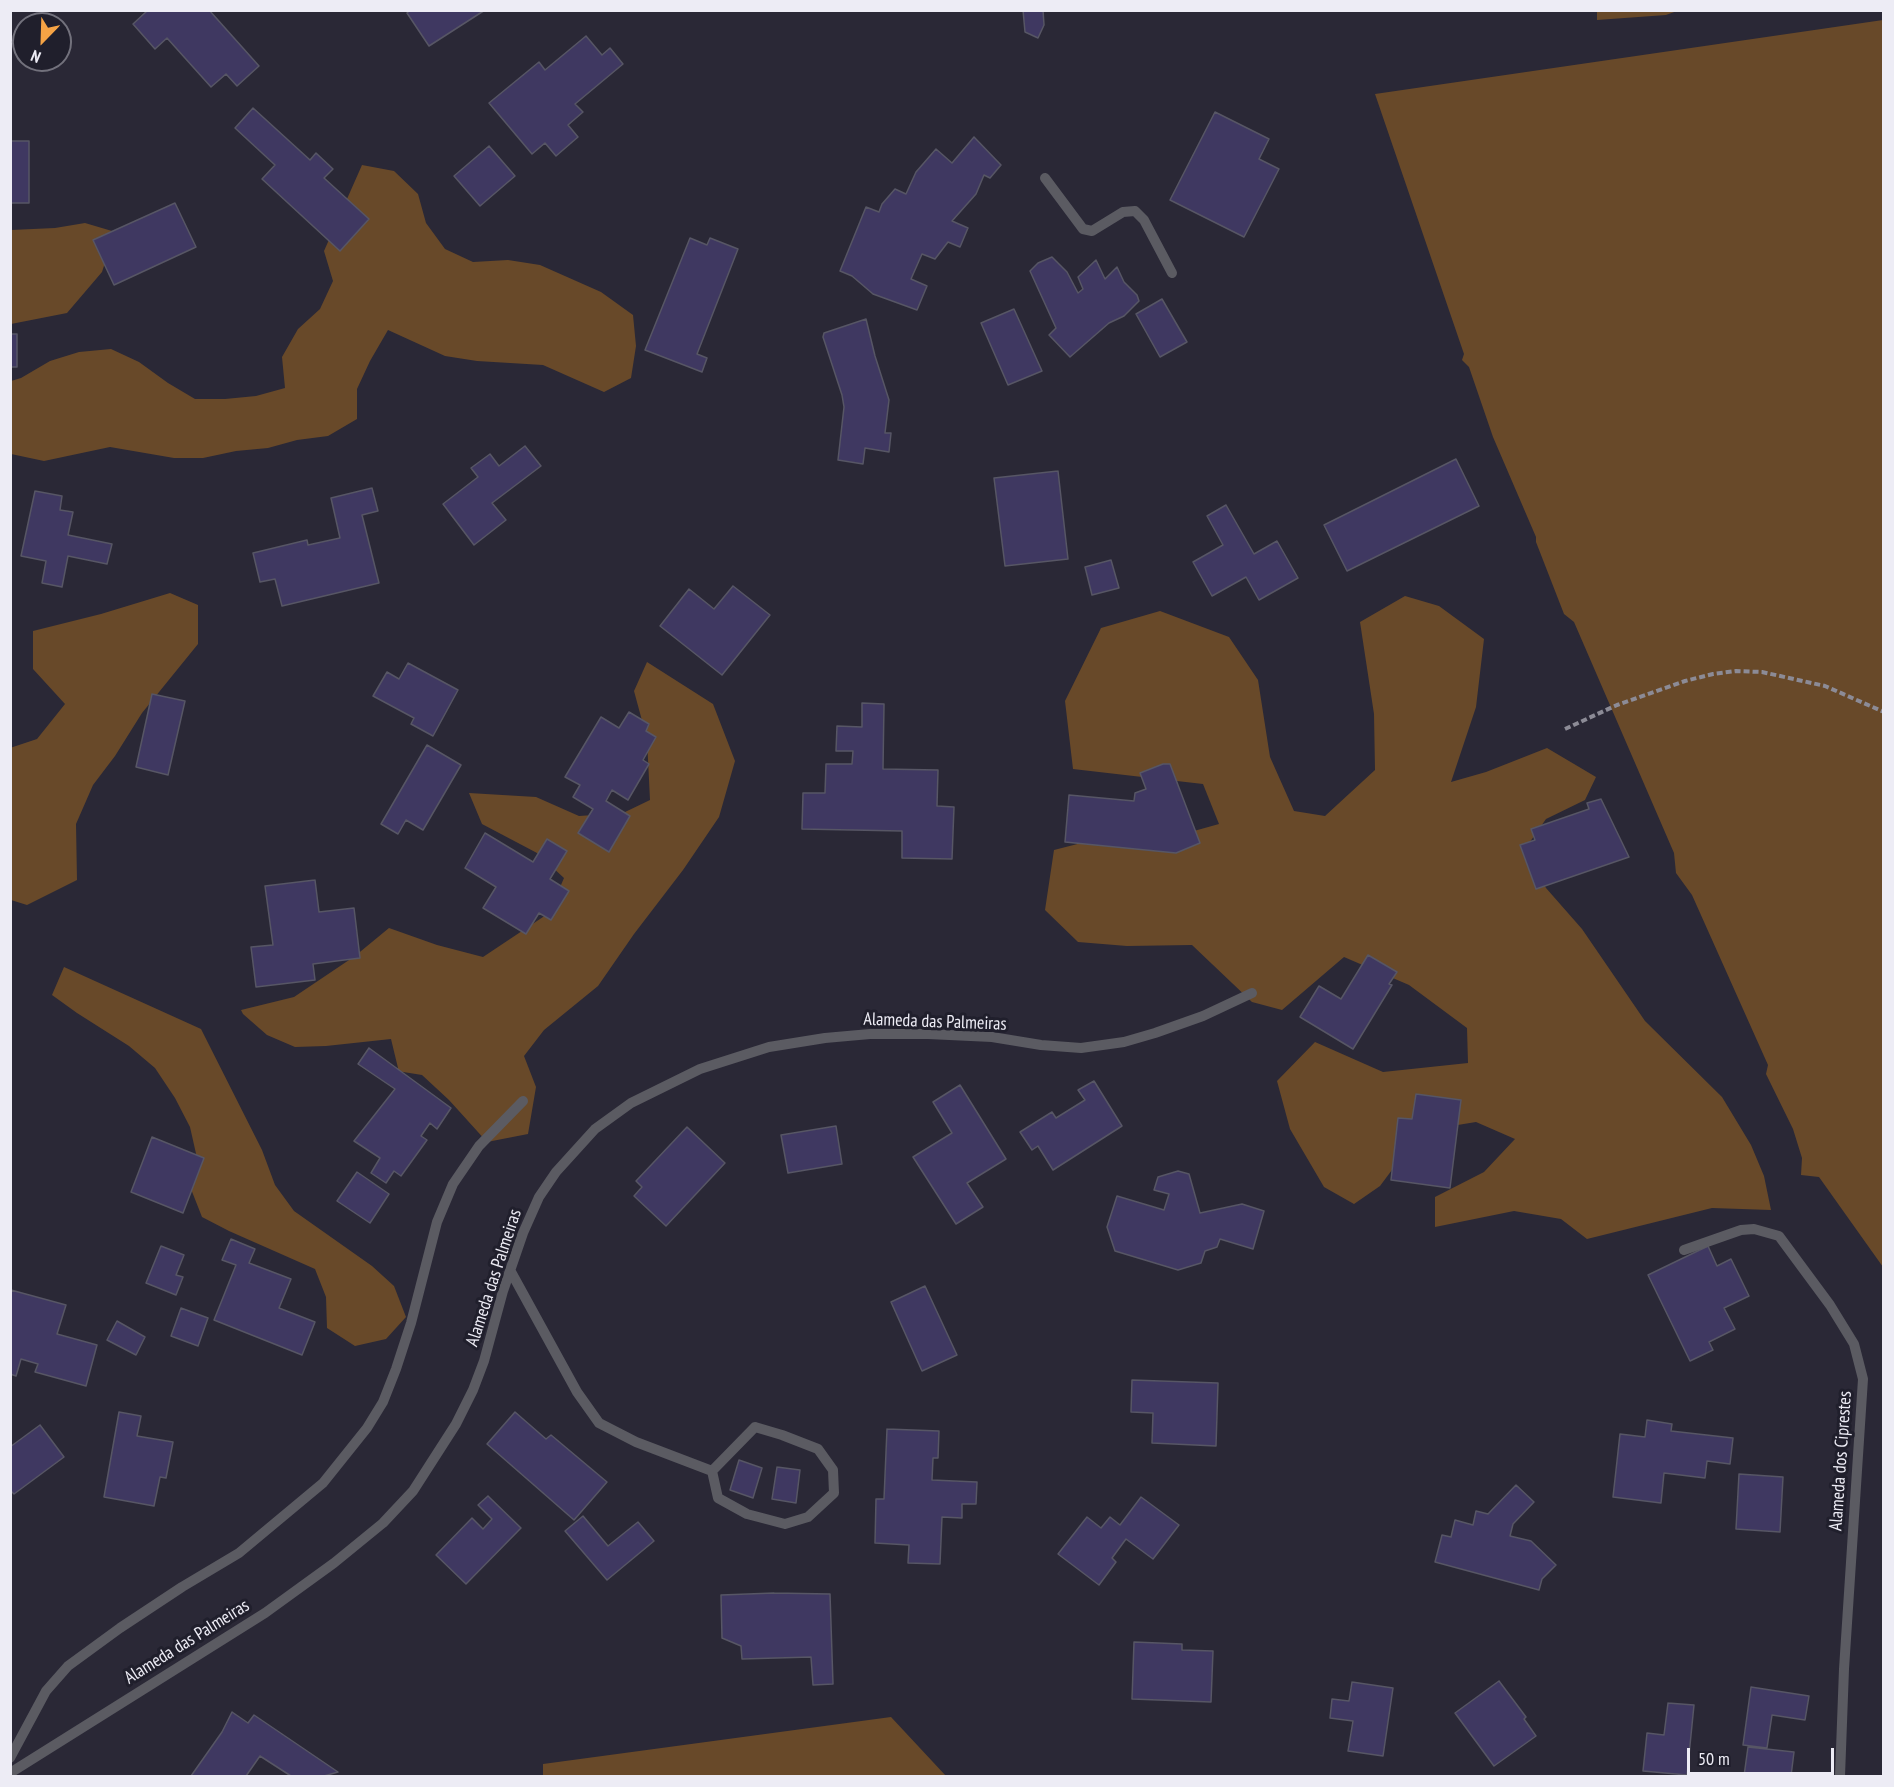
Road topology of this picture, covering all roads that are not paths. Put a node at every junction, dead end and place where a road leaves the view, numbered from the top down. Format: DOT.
graph roads {
  1 [pos="1045,178"];
  2 [pos="1172,273"];
  3 [pos="1252,993"];
  4 [pos="523,1101"];
  5 [pos="1684,1250"];
  6 [pos="510,1270"];
  7 [pos="712,1471"];
  8 [pos="10,1758"];
  9 [pos="10,1773"];
  10 [pos="1840,1776"];
  1 -- 2 [label="lane"];
  3 -- 6 [label="lane, Alameda das Palmeiras"];
  4 -- 8 [label="lane"];
  5 -- 10 [label="lane, Alameda dos Ciprestes"];
  6 -- 7 [label="lane"];
  6 -- 9 [label="lane, Alameda das Palmeiras"];
  7 -- 7 [label="lane"];
}
